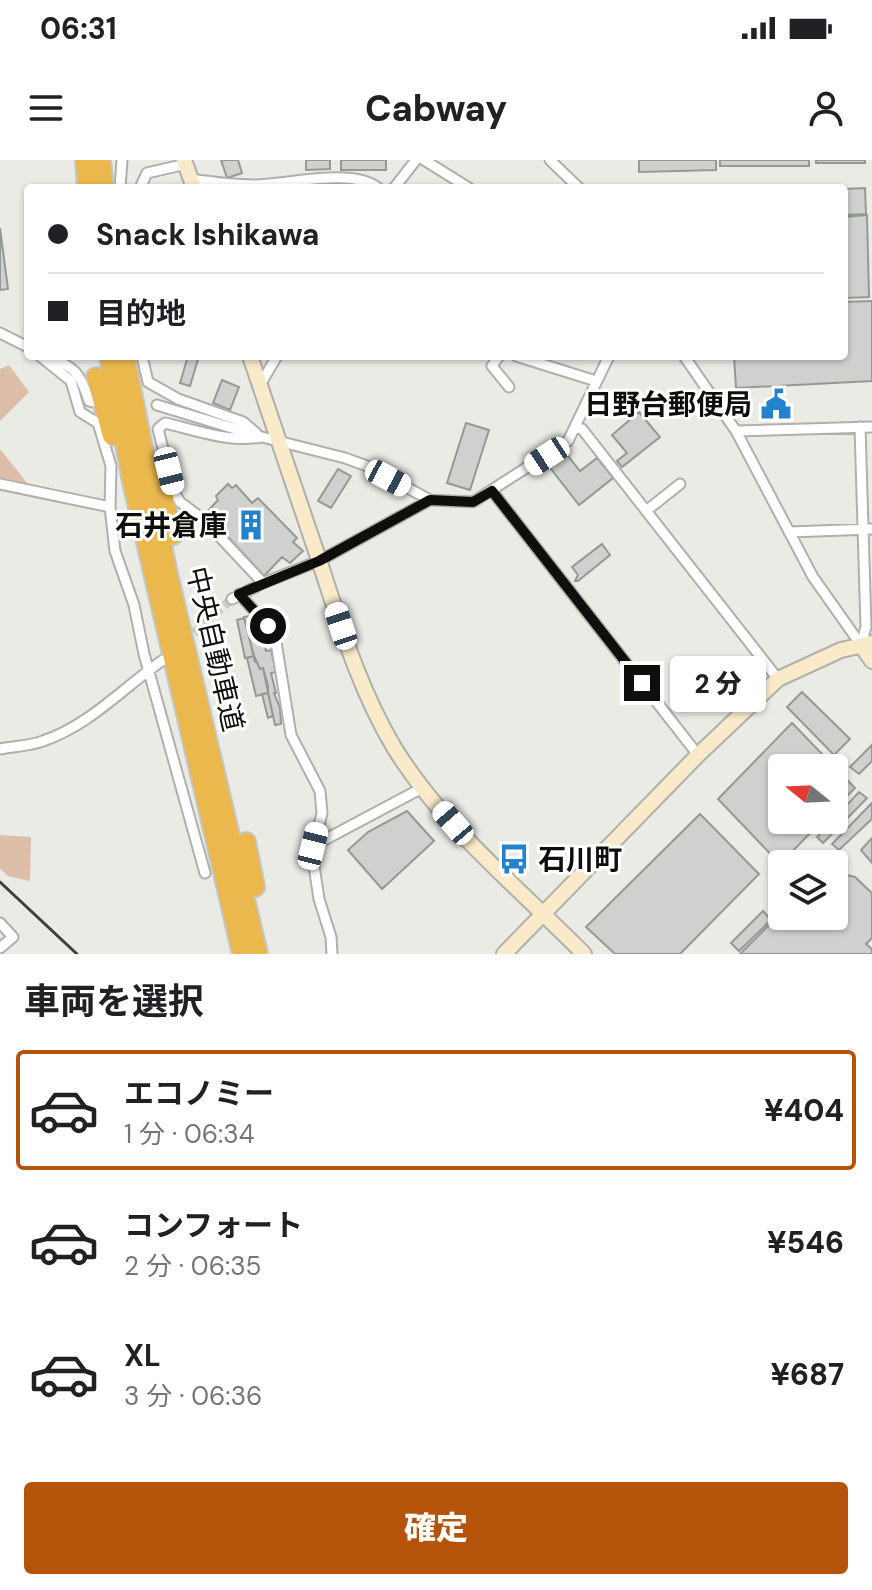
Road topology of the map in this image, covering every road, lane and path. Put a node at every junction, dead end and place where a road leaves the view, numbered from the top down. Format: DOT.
graph roads {
  1 [pos="85,160"];
  2 [pos="101,160"];
  3 [pos="122,160"];
  4 [pos="416,160"];
  5 [pos="424,160"];
  6 [pos="550,160"];
  7 [pos="185,162"];
  8 [pos="193,183"];
  9 [pos="87,184"];
  10 [pos="104,184"];
  11 [pos="120,184"];
  12 [pos="142,184"];
  13 [pos="224,184"];
  14 [pos="266,184"];
  15 [pos="374,184"];
  16 [pos="397,184"];
  17 [pos="463,184"];
  18 [pos="575,184"];
  19 [pos="0,333"];
  20 [pos="24,345"];
  21 [pos="45,360"];
  22 [pos="57,360"];
  23 [pos="110,360"];
  24 [pos="127,360"];
  25 [pos="127,360"];
  26 [pos="142,360"];
  27 [pos="251,360"];
  28 [pos="275,360"];
  29 [pos="496,360"];
  30 [pos="529,360"];
  31 [pos="607,360"];
  32 [pos="687,360"];
  33 [pos="96,377"];
  34 [pos="596,381"];
  35 [pos="260,385"];
  36 [pos="509,387"];
  37 [pos="93,402"];
  38 [pos="157,405"];
  39 [pos="576,427"];
  40 [pos="860,427"];
  41 [pos="872,427"];
  42 [pos="736,431"];
  43 [pos="262,437"];
  44 [pos="278,441"];
  45 [pos="0,484"];
  46 [pos="680,484"];
  47 [pos="492,491"];
  48 [pos="430,500"];
  49 [pos="110,507"];
  50 [pos="646,511"];
  51 [pos="868,530"];
  52 [pos="789,532"];
  53 [pos="173,535"];
  54 [pos="319,561"];
  55 [pos="263,583"];
  56 [pos="157,596"];
  57 [pos="866,644"];
  58 [pos="163,660"];
  59 [pos="872,661"];
  60 [pos="149,670"];
  61 [pos="778,679"];
  62 [pos="0,749"];
  63 [pos="698,755"];
  64 [pos="422,788"];
  65 [pos="246,842"];
  66 [pos="313,846"];
  67 [pos="205,873"];
  68 [pos="544,913"];
  69 [pos="0,923"];
  70 [pos="0,948"];
  71 [pos="242,954"];
  72 [pos="258,954"];
  73 [pos="268,954"];
  74 [pos="332,954"];
  75 [pos="504,954"];
  76 [pos="584,954"];
  1 -- 9 [label="highway"];
  2 -- 10 [label="highway"];
  3 -- 11 [label="street"];
  4 -- 16 [label="street"];
  5 -- 17 [label="street"];
  6 -- 18 [label="street"];
  7 -- 8 [label="street"];
  7 -- 12 [label="street"];
  8 -- 13 [label="street"];
  14 -- 15 [label="street"];
  19 -- 20 [label="street"];
  21 -- 49 [label="street"];
  22 -- 37 [label="street"];
  23 -- 56 [label="highway, 中央自動車道"];
  24 -- 53 [label="highway"];
  25 -- 72 [label="highway, 中央自動車道"];
  26 -- 43 [label="street"];
  27 -- 35 [label="street"];
  28 -- 35 [label="street"];
  29 -- 36 [label="street"];
  30 -- 34 [label="street"];
  31 -- 34 [label="street"];
  32 -- 42 [label="street"];
  33 -- 56 [label="highway"];
  34 -- 39 [label="street"];
  35 -- 44 [label="street"];
  38 -- 43 [label="street"];
  39 -- 47 [label="street"];
  39 -- 50 [label="street"];
  40 -- 41 [label="street"];
  40 -- 42 [label="street"];
  40 -- 51 [label="street"];
  42 -- 52 [label="street"];
  43 -- 44 [label="street"];
  43 -- 55 [label="street"];
  44 -- 48 [label="street"];
  44 -- 54 [label="street"];
  45 -- 49 [label="street"];
  46 -- 50 [label="street"];
  47 -- 48 [label="street"];
  47 -- 63 [label="street"];
  48 -- 54 [label="street"];
  49 -- 60 [label="street"];
  50 -- 61 [label="street"];
  51 -- 52 [label="street"];
  51 -- 57 [label="street"];
  52 -- 57 [label="street"];
  54 -- 55 [label="street"];
  54 -- 64 [label="street"];
  55 -- 66 [label="street"];
  56 -- 71 [label="highway, 中央自動車道"];
  57 -- 59 [label="street"];
  57 -- 61 [label="street"];
  58 -- 60 [label="street"];
  60 -- 62 [label="street"];
  60 -- 67 [label="street"];
  61 -- 63 [label="street"];
  63 -- 68 [label="street"];
  64 -- 66 [label="street"];
  64 -- 68 [label="street"];
  65 -- 73 [label="highway"];
  66 -- 74 [label="street"];
  68 -- 75 [label="street"];
  68 -- 76 [label="street"];
  69 -- 70 [label="street"];
}
